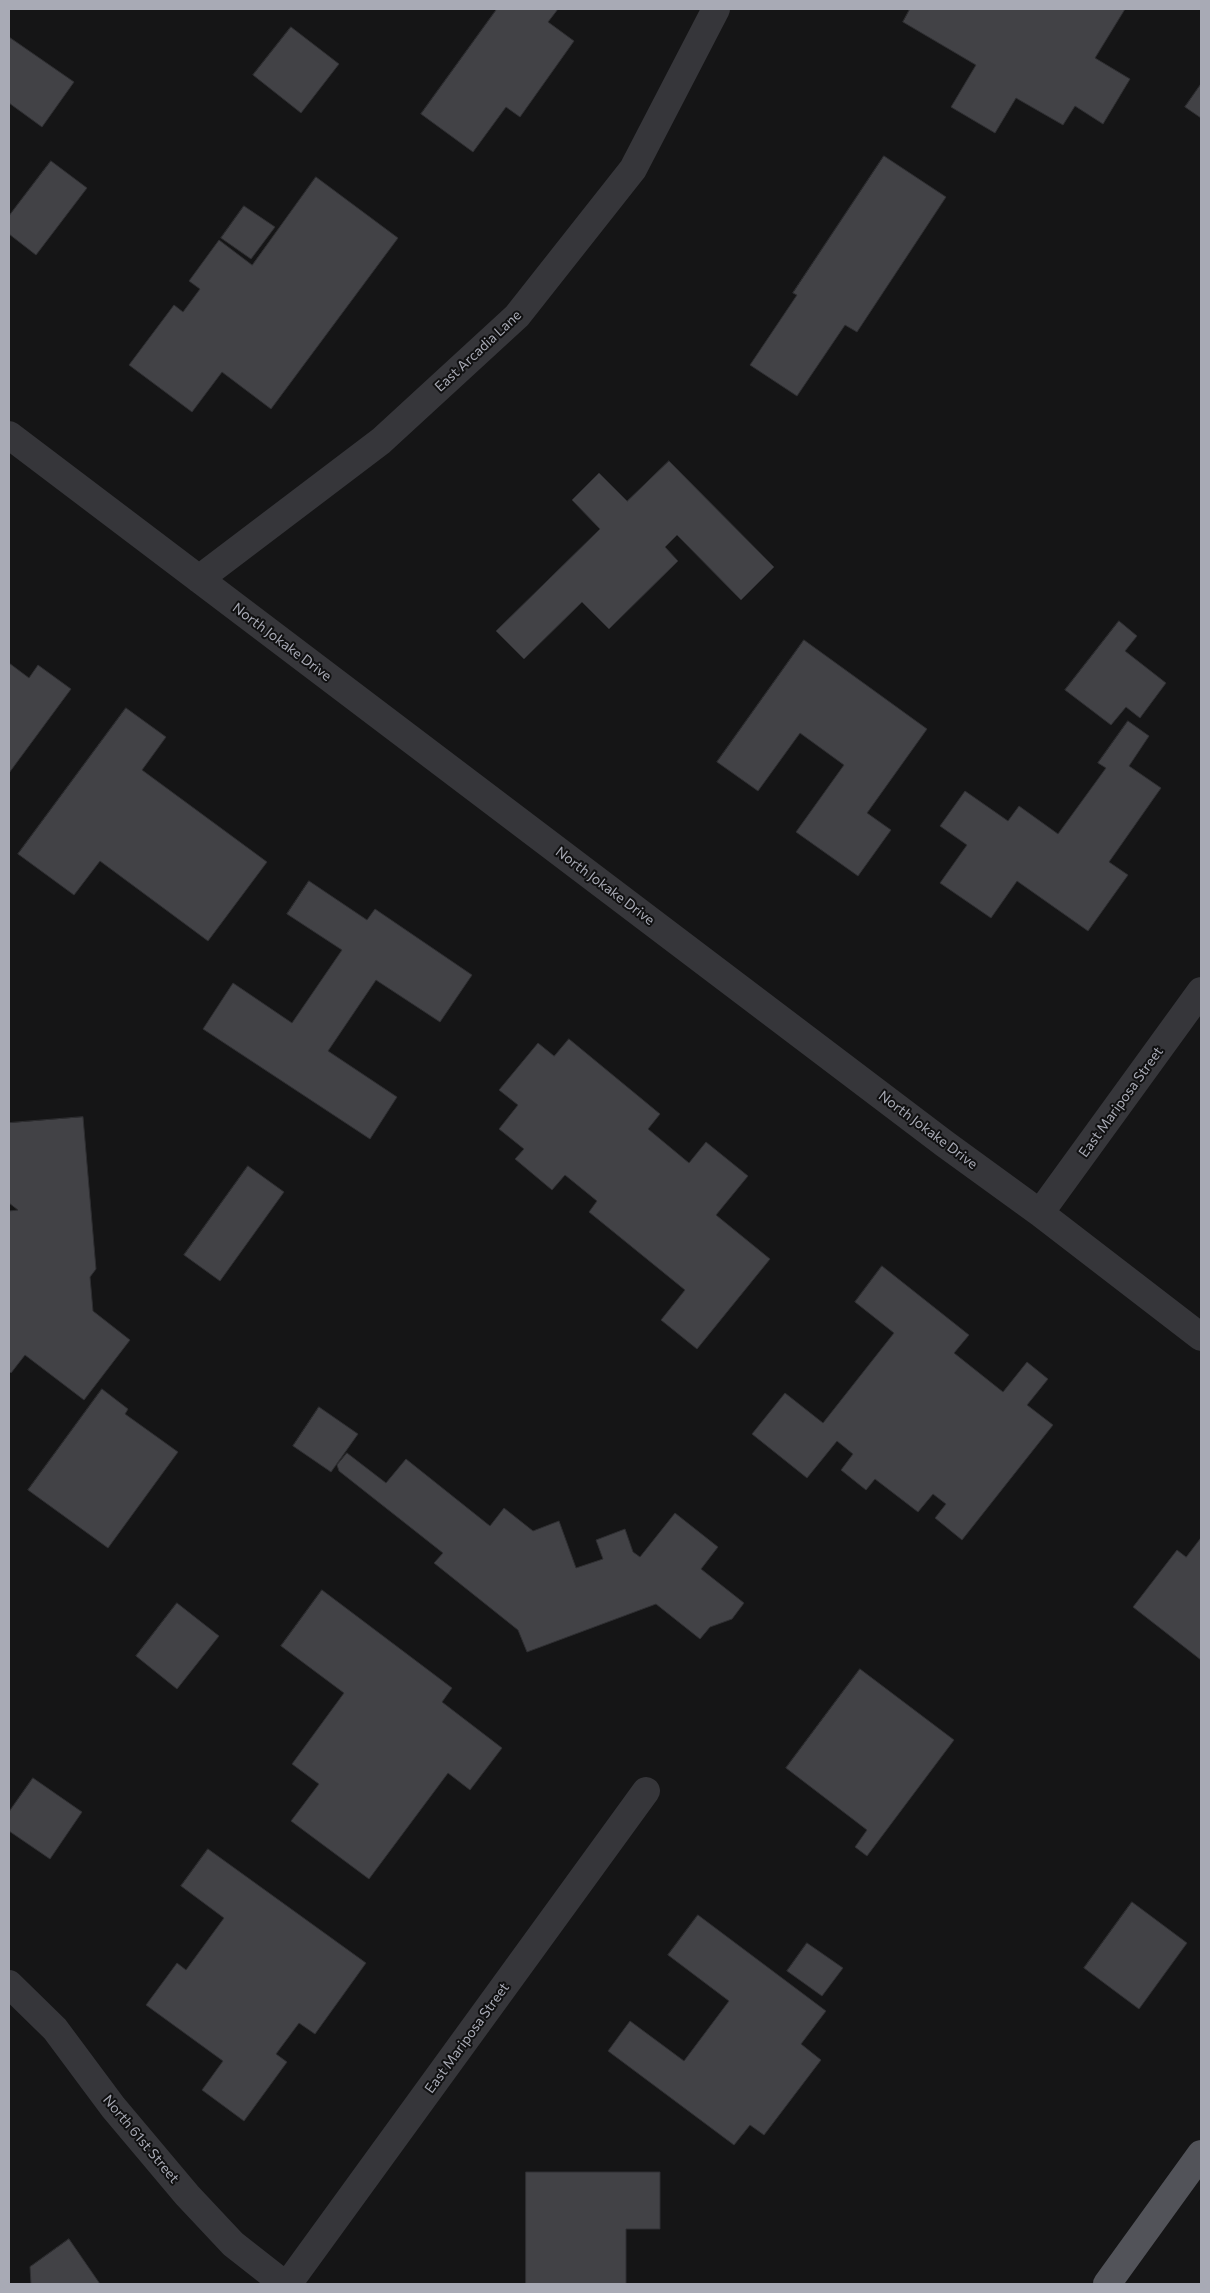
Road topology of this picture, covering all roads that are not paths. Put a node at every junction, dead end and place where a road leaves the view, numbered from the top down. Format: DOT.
graph roads {
  1 [pos="716,9"];
  2 [pos="9,435"];
  3 [pos="199,579"];
  4 [pos="1201,991"];
  5 [pos="1040,1213"];
  6 [pos="1201,1337"];
  7 [pos="646,1791"];
  8 [pos="9,1984"];
  9 [pos="1201,2154"];
  10 [pos="284,2284"];
  11 [pos="288,2284"];
  12 [pos="1107,2284"];
  1 -- 3 [label="street, East Arcadia Lane"];
  2 -- 3 [label="street, North Jokake Drive"];
  3 -- 5 [label="street, North Jokake Drive"];
  4 -- 5 [label="street, East Mariposa Street"];
  5 -- 6 [label="street, North Jokake Drive"];
  7 -- 11 [label="street, East Mariposa Street"];
  8 -- 10 [label="street, North 61st Street"];
  9 -- 12 [label="main road"];
}
